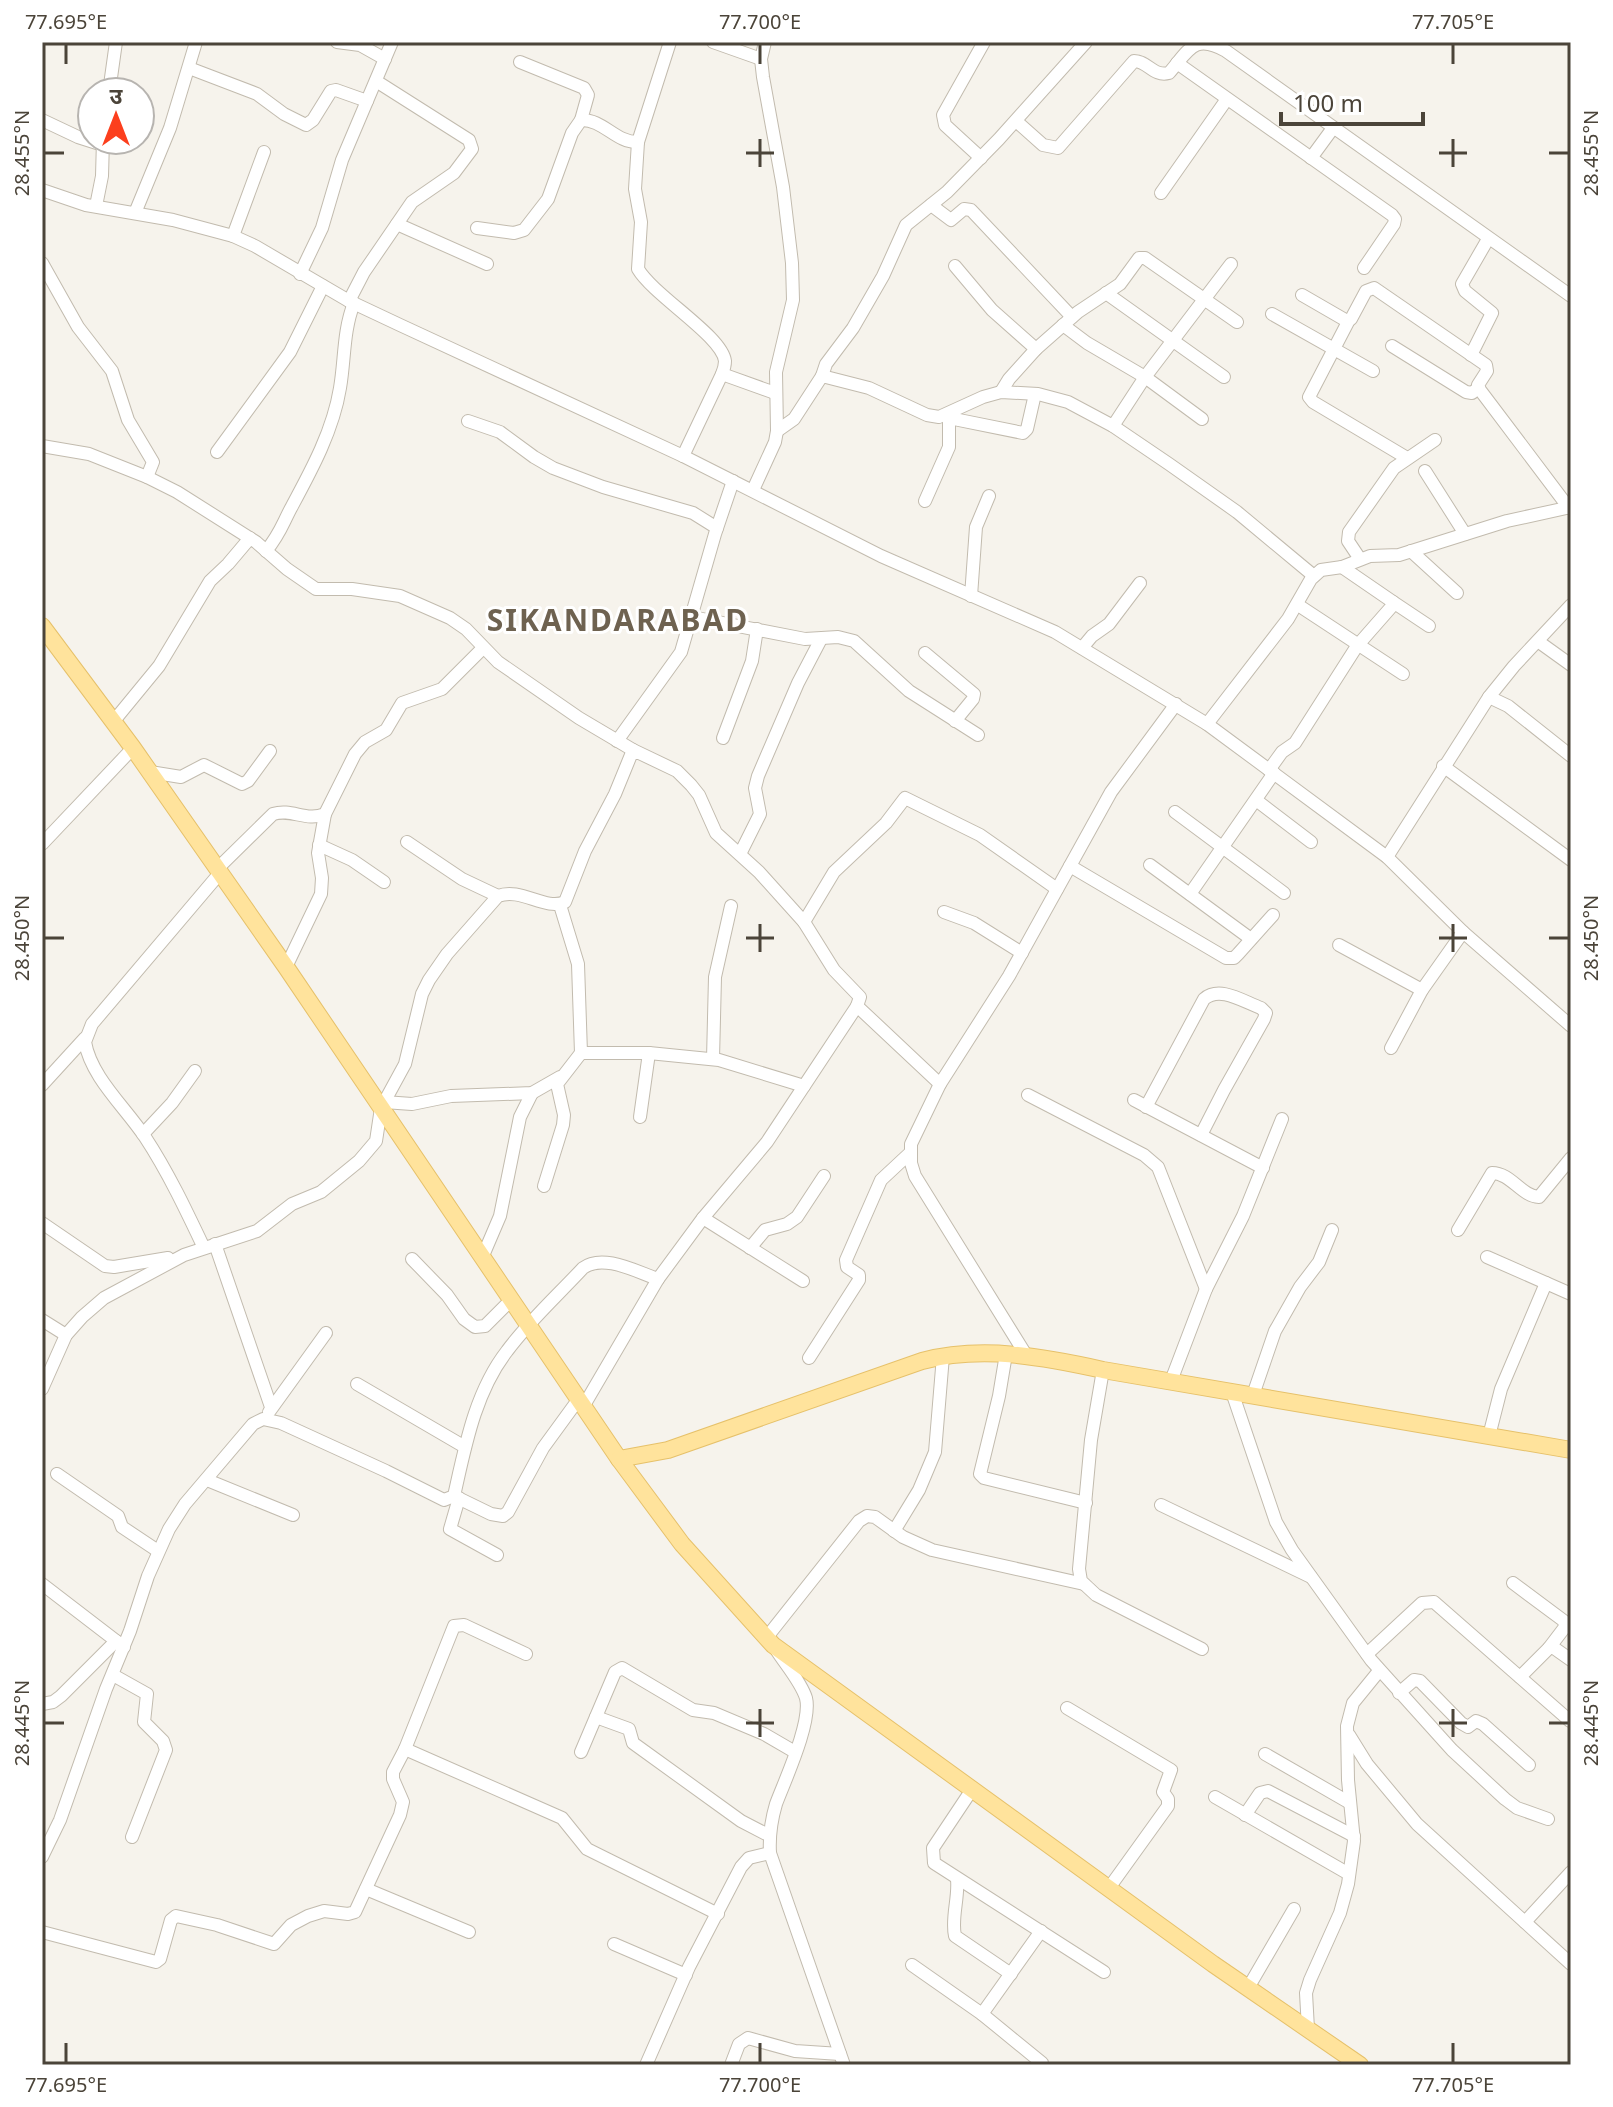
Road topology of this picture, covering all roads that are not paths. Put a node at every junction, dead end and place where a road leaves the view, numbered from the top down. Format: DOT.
graph roads {
  1 [pos="116,42"];
  2 [pos="196,42"];
  3 [pos="337,42"];
  4 [pos="392,42"];
  5 [pos="670,42"];
  6 [pos="713,42"];
  7 [pos="765,42"];
  8 [pos="984,42"];
  9 [pos="1086,42"];
  10 [pos="1208,42"];
  11 [pos="385,59"];
  12 [pos="761,59"];
  13 [pos="520,62"];
  14 [pos="1177,63"];
  15 [pos="189,68"];
  16 [pos="111,76"];
  17 [pos="376,81"];
  18 [pos="1227,99"];
  19 [pos="367,101"];
  20 [pos="42,120"];
  21 [pos="581,120"];
  22 [pos="1016,121"];
  23 [pos="1333,128"];
  24 [pos="76,136"];
  25 [pos="638,142"];
  26 [pos="264,152"];
  27 [pos="103,156"];
  28 [pos="981,158"];
  29 [pos="1311,158"];
  30 [pos="42,190"];
  31 [pos="1161,193"];
  32 [pos="931,205"];
  33 [pos="96,206"];
  34 [pos="135,213"];
  35 [pos="397,224"];
  36 [pos="477,228"];
  37 [pos="233,236"];
  38 [pos="1488,239"];
  39 [pos="42,263"];
  40 [pos="487,264"];
  41 [pos="1231,264"];
  42 [pos="955,266"];
  43 [pos="1364,268"];
  44 [pos="300,274"];
  45 [pos="323,286"];
  46 [pos="1106,293"];
  47 [pos="1302,295"];
  48 [pos="1571,296"];
  49 [pos="1204,299"];
  50 [pos="351,302"];
  51 [pos="1272,314"];
  52 [pos="1349,320"];
  53 [pos="1068,321"];
  54 [pos="1237,322"];
  55 [pos="1174,339"];
  56 [pos="1392,346"];
  57 [pos="1334,348"];
  58 [pos="1036,349"];
  59 [pos="1471,355"];
  60 [pos="1373,371"];
  61 [pos="722,374"];
  62 [pos="822,376"];
  63 [pos="1145,377"];
  64 [pos="1224,377"];
  65 [pos="1478,388"];
  66 [pos="1001,392"];
  67 [pos="775,393"];
  68 [pos="1035,394"];
  69 [pos="949,416"];
  70 [pos="1202,419"];
  71 [pos="468,421"];
  72 [pos="1113,426"];
  73 [pos="777,431"];
  74 [pos="1435,440"];
  75 [pos="42,446"];
  76 [pos="217,452"];
  77 [pos="683,456"];
  78 [pos="1407,458"];
  79 [pos="1425,471"];
  80 [pos="147,477"];
  81 [pos="733,481"];
  82 [pos="753,490"];
  83 [pos="989,496"];
  84 [pos="925,501"];
  85 [pos="1570,508"];
  86 [pos="717,528"];
  87 [pos="1465,534"];
  88 [pos="250,538"];
  89 [pos="266,551"];
  90 [pos="1411,551"];
  91 [pos="1360,559"];
  92 [pos="1342,567"];
  93 [pos="1314,576"];
  94 [pos="1140,583"];
  95 [pos="1457,593"];
  96 [pos="971,596"];
  97 [pos="1393,602"];
  98 [pos="1298,605"];
  99 [pos="1571,605"];
  100 [pos="692,617"];
  101 [pos="1558,618"];
  102 [pos="42,626"];
  103 [pos="1429,626"];
  104 [pos="1571,627"];
  105 [pos="757,629"];
  106 [pos="821,639"];
  107 [pos="1539,642"];
  108 [pos="1357,646"];
  109 [pos="483,648"];
  110 [pos="1082,648"];
  111 [pos="925,653"];
  112 [pos="1571,665"];
  113 [pos="1403,674"];
  114 [pos="1489,697"];
  115 [pos="1176,704"];
  116 [pos="955,721"];
  117 [pos="113,722"];
  118 [pos="1207,724"];
  119 [pos="978,735"];
  120 [pos="723,738"];
  121 [pos="617,741"];
  122 [pos="133,748"];
  123 [pos="633,750"];
  124 [pos="270,751"];
  125 [pos="1571,756"];
  126 [pos="1443,766"];
  127 [pos="150,772"];
  128 [pos="1272,772"];
  129 [pos="1256,800"];
  130 [pos="1175,812"];
  131 [pos="325,814"];
  132 [pos="42,823"];
  133 [pos="55,830"];
  134 [pos="407,842"];
  135 [pos="1311,842"];
  136 [pos="42,844"];
  137 [pos="319,845"];
  138 [pos="1222,848"];
  139 [pos="740,854"];
  140 [pos="1387,857"];
  141 [pos="1571,860"];
  142 [pos="1150,865"];
  143 [pos="1070,866"];
  144 [pos="219,871"];
  145 [pos="384,882"];
  146 [pos="1057,889"];
  147 [pos="1284,893"];
  148 [pos="1190,894"];
  149 [pos="498,896"];
  150 [pos="560,905"];
  151 [pos="731,906"];
  152 [pos="944,912"];
  153 [pos="1273,915"];
  154 [pos="804,922"];
  155 [pos="1463,932"];
  156 [pos="1251,939"];
  157 [pos="1339,945"];
  158 [pos="1022,953"];
  159 [pos="286,967"];
  160 [pos="1422,990"];
  161 [pos="857,1006"];
  162 [pos="1571,1026"];
  163 [pos="85,1038"];
  164 [pos="1391,1048"];
  165 [pos="581,1053"];
  166 [pos="649,1053"];
  167 [pos="713,1059"];
  168 [pos="195,1071"];
  169 [pos="560,1077"];
  170 [pos="940,1084"];
  171 [pos="42,1085"];
  172 [pos="804,1086"];
  173 [pos="532,1093"];
  174 [pos="1028,1095"];
  175 [pos="1134,1100"];
  176 [pos="383,1105"];
  177 [pos="1146,1107"];
  178 [pos="640,1117"];
  179 [pos="1282,1119"];
  180 [pos="143,1134"];
  181 [pos="1201,1135"];
  182 [pos="910,1153"];
  183 [pos="1571,1158"];
  184 [pos="1263,1168"];
  185 [pos="824,1176"];
  186 [pos="544,1186"];
  187 [pos="703,1218"];
  188 [pos="42,1223"];
  189 [pos="1332,1230"];
  190 [pos="1458,1230"];
  191 [pos="209,1246"];
  192 [pos="750,1248"];
  193 [pos="184,1255"];
  194 [pos="1487,1257"];
  195 [pos="482,1258"];
  196 [pos="412,1259"];
  197 [pos="658,1279"];
  198 [pos="803,1281"];
  199 [pos="1546,1283"];
  200 [pos="1206,1289"];
  201 [pos="1571,1294"];
  202 [pos="511,1300"];
  203 [pos="42,1320"];
  204 [pos="529,1327"];
  205 [pos="326,1333"];
  206 [pos="66,1335"];
  207 [pos="1006,1354"];
  208 [pos="1026,1355"];
  209 [pos="943,1356"];
  210 [pos="809,1358"];
  211 [pos="48,1359"];
  212 [pos="1103,1370"];
  213 [pos="1171,1381"];
  214 [pos="357,1384"];
  215 [pos="42,1389"];
  216 [pos="1232,1392"];
  217 [pos="1253,1395"];
  218 [pos="580,1403"];
  219 [pos="268,1413"];
  220 [pos="1489,1436"];
  221 [pos="465,1447"];
  222 [pos="1570,1448"];
  223 [pos="619,1459"];
  224 [pos="57,1474"];
  225 [pos="207,1480"];
  226 [pos="456,1497"];
  227 [pos="1086,1503"];
  228 [pos="1161,1505"];
  229 [pos="293,1515"];
  230 [pos="894,1531"];
  231 [pos="158,1551"];
  232 [pos="497,1555"];
  233 [pos="1314,1579"];
  234 [pos="1513,1583"];
  235 [pos="1084,1584"];
  236 [pos="43,1586"];
  237 [pos="1568,1624"];
  238 [pos="770,1641"];
  239 [pos="120,1644"];
  240 [pos="1549,1648"];
  241 [pos="1202,1649"];
  242 [pos="526,1654"];
  243 [pos="1367,1654"];
  244 [pos="1571,1660"];
  245 [pos="1379,1671"];
  246 [pos="113,1675"];
  247 [pos="1520,1677"];
  248 [pos="1399,1693"];
  249 [pos="42,1704"];
  250 [pos="1067,1708"];
  251 [pos="596,1717"];
  252 [pos="1570,1721"];
  253 [pos="1347,1732"];
  254 [pos="797,1747"];
  255 [pos="405,1749"];
  256 [pos="581,1752"];
  257 [pos="1265,1754"];
  258 [pos="1529,1765"];
  259 [pos="973,1788"];
  260 [pos="1215,1797"];
  261 [pos="1350,1803"];
  262 [pos="1245,1815"];
  263 [pos="1548,1819"];
  264 [pos="770,1836"];
  265 [pos="1354,1836"];
  266 [pos="132,1837"];
  267 [pos="770,1853"];
  268 [pos="42,1857"];
  269 [pos="1349,1874"];
  270 [pos="1571,1874"];
  271 [pos="957,1879"];
  272 [pos="1109,1888"];
  273 [pos="366,1889"];
  274 [pos="1294,1909"];
  275 [pos="718,1914"];
  276 [pos="1525,1922"];
  277 [pos="1041,1931"];
  278 [pos="42,1932"];
  279 [pos="469,1932"];
  280 [pos="614,1944"];
  281 [pos="1571,1964"];
  282 [pos="912,1965"];
  283 [pos="1104,1972"];
  284 [pos="1011,1974"];
  285 [pos="686,1975"];
  286 [pos="1248,1988"];
  287 [pos="982,2014"];
  288 [pos="1308,2029"];
  289 [pos="842,2060"];
  290 [pos="1042,2063"];
  291 [pos="646,2065"];
  292 [pos="731,2065"];
  293 [pos="1360,2065"];
  1 -- 16 [label="street"];
  2 -- 15 [label="street"];
  3 -- 11 [label="street"];
  4 -- 11 [label="street"];
  5 -- 25 [label="street"];
  6 -- 12 [label="street"];
  7 -- 12 [label="street"];
  8 -- 28 [label="street"];
  9 -- 22 [label="street"];
  10 -- 14 [label="street"];
  10 -- 23 [label="street"];
  11 -- 17 [label="street"];
  12 -- 67 [label="street"];
  13 -- 21 [label="street"];
  14 -- 18 [label="street"];
  14 -- 22 [label="street"];
  15 -- 19 [label="street"];
  15 -- 34 [label="street"];
  17 -- 19 [label="street"];
  17 -- 35 [label="street"];
  18 -- 29 [label="street"];
  18 -- 31 [label="street"];
  19 -- 44 [label="street"];
  20 -- 24 [label="street"];
  21 -- 25 [label="street"];
  21 -- 36 [label="street"];
  22 -- 28 [label="street"];
  23 -- 29 [label="street"];
  23 -- 38 [label="street"];
  25 -- 61 [label="street"];
  26 -- 37 [label="street"];
  27 -- 33 [label="street"];
  28 -- 32 [label="street"];
  29 -- 43 [label="street"];
  30 -- 33 [label="street"];
  32 -- 53 [label="street"];
  32 -- 62 [label="street"];
  33 -- 34 [label="street"];
  34 -- 37 [label="street"];
  35 -- 40 [label="street"];
  35 -- 50 [label="street"];
  37 -- 44 [label="street"];
  38 -- 48 [label="street"];
  38 -- 59 [label="street"];
  39 -- 80 [label="street"];
  41 -- 49 [label="street"];
  42 -- 58 [label="street"];
  44 -- 45 [label="street"];
  45 -- 50 [label="street"];
  45 -- 76 [label="street"];
  46 -- 49 [label="street"];
  46 -- 53 [label="street"];
  46 -- 55 [label="street"];
  47 -- 52 [label="street"];
  49 -- 54 [label="street"];
  49 -- 55 [label="street"];
  50 -- 77 [label="street"];
  50 -- 89 [label="street"];
  51 -- 57 [label="street"];
  52 -- 57 [label="street"];
  52 -- 59 [label="street"];
  53 -- 58 [label="street"];
  53 -- 63 [label="street"];
  55 -- 63 [label="street"];
  55 -- 64 [label="street"];
  56 -- 65 [label="street"];
  57 -- 60 [label="street"];
  57 -- 78 [label="street"];
  58 -- 66 [label="street"];
  59 -- 65 [label="street"];
  61 -- 67 [label="street"];
  61 -- 77 [label="street"];
  62 -- 69 [label="street"];
  62 -- 73 [label="street"];
  63 -- 70 [label="street"];
  63 -- 72 [label="street"];
  65 -- 85 [label="street"];
  66 -- 68 [label="street"];
  66 -- 69 [label="street"];
  67 -- 73 [label="street"];
  68 -- 69 [label="street"];
  68 -- 72 [label="street"];
  69 -- 84 [label="street"];
  71 -- 86 [label="street"];
  72 -- 93 [label="street"];
  73 -- 82 [label="street"];
  74 -- 78 [label="street"];
  75 -- 80 [label="street"];
  77 -- 81 [label="street"];
  78 -- 91 [label="street"];
  79 -- 87 [label="street"];
  80 -- 88 [label="street"];
  81 -- 82 [label="street"];
  81 -- 86 [label="street"];
  82 -- 96 [label="street"];
  83 -- 96 [label="street"];
  85 -- 87 [label="street"];
  86 -- 100 [label="street"];
  87 -- 90 [label="street"];
  88 -- 89 [label="street"];
  88 -- 117 [label="street"];
  89 -- 109 [label="street"];
  90 -- 91 [label="street"];
  90 -- 95 [label="street"];
  91 -- 92 [label="street"];
  92 -- 93 [label="street"];
  92 -- 97 [label="street"];
  93 -- 98 [label="street"];
  94 -- 110 [label="street"];
  96 -- 110 [label="street"];
  97 -- 103 [label="street"];
  97 -- 108 [label="street"];
  98 -- 108 [label="street"];
  98 -- 118 [label="street"];
  99 -- 101 [label="street"];
  100 -- 105 [label="street"];
  100 -- 121 [label="street"];
  101 -- 104 [label="street"];
  101 -- 107 [label="street"];
  102 -- 117 [label="main road"];
  105 -- 106 [label="street"];
  105 -- 120 [label="street"];
  106 -- 116 [label="street"];
  106 -- 139 [label="street"];
  107 -- 112 [label="street"];
  107 -- 114 [label="street"];
  108 -- 113 [label="street"];
  108 -- 128 [label="street"];
  109 -- 121 [label="street"];
  109 -- 131 [label="street"];
  110 -- 115 [label="street"];
  111 -- 116 [label="street"];
  114 -- 125 [label="street"];
  114 -- 126 [label="street"];
  115 -- 118 [label="street"];
  115 -- 143 [label="street"];
  116 -- 119 [label="street"];
  117 -- 122 [label="main road"];
  118 -- 128 [label="street"];
  121 -- 123 [label="street"];
  122 -- 127 [label="main road"];
  122 -- 133 [label="street"];
  123 -- 139 [label="street"];
  123 -- 150 [label="street"];
  124 -- 127 [label="street"];
  126 -- 140 [label="street"];
  126 -- 141 [label="street"];
  127 -- 144 [label="main road"];
  128 -- 129 [label="street"];
  128 -- 140 [label="street"];
  129 -- 135 [label="street"];
  129 -- 138 [label="street"];
  130 -- 138 [label="street"];
  131 -- 137 [label="street"];
  131 -- 144 [label="street"];
  132 -- 133 [label="street"];
  133 -- 136 [label="street"];
  134 -- 149 [label="street"];
  137 -- 145 [label="street"];
  137 -- 159 [label="street"];
  138 -- 147 [label="street"];
  138 -- 148 [label="street"];
  139 -- 154 [label="street"];
  140 -- 155 [label="street"];
  142 -- 148 [label="street"];
  143 -- 146 [label="street"];
  143 -- 156 [label="street"];
  144 -- 159 [label="main road"];
  144 -- 163 [label="street"];
  146 -- 154 [label="street"];
  146 -- 158 [label="street"];
  148 -- 156 [label="street"];
  149 -- 150 [label="street"];
  149 -- 176 [label="street"];
  150 -- 165 [label="street"];
  151 -- 167 [label="street"];
  152 -- 158 [label="street"];
  153 -- 156 [label="street"];
  154 -- 161 [label="street"];
  155 -- 160 [label="street"];
  155 -- 162 [label="street"];
  157 -- 160 [label="street"];
  158 -- 170 [label="street"];
  159 -- 176 [label="main road"];
  160 -- 164 [label="street"];
  161 -- 170 [label="street"];
  161 -- 172 [label="street"];
  163 -- 171 [label="street"];
  163 -- 180 [label="street"];
  165 -- 166 [label="street"];
  165 -- 169 [label="street"];
  166 -- 167 [label="street"];
  166 -- 178 [label="street"];
  167 -- 172 [label="street"];
  168 -- 180 [label="street"];
  169 -- 173 [label="street"];
  169 -- 186 [label="street"];
  170 -- 182 [label="street"];
  172 -- 187 [label="street"];
  173 -- 176 [label="street"];
  173 -- 195 [label="street"];
  174 -- 200 [label="street"];
  175 -- 177 [label="street"];
  176 -- 191 [label="street"];
  176 -- 195 [label="main road"];
  177 -- 181 [label="street"];
  177 -- 181 [label="street"];
  179 -- 184 [label="street"];
  180 -- 191 [label="street"];
  181 -- 184 [label="street"];
  182 -- 208 [label="street"];
  182 -- 210 [label="street"];
  183 -- 190 [label="street"];
  184 -- 200 [label="street"];
  185 -- 192 [label="street"];
  187 -- 192 [label="street"];
  187 -- 197 [label="street"];
  188 -- 193 [label="street"];
  189 -- 217 [label="street"];
  191 -- 193 [label="street"];
  191 -- 219 [label="street"];
  192 -- 198 [label="street"];
  193 -- 206 [label="street"];
  194 -- 199 [label="street"];
  195 -- 202 [label="main road"];
  196 -- 202 [label="street"];
  197 -- 204 [label="street"];
  197 -- 218 [label="street"];
  199 -- 201 [label="street"];
  199 -- 220 [label="street"];
  200 -- 213 [label="street"];
  202 -- 204 [label="main road"];
  203 -- 206 [label="street"];
  204 -- 218 [label="main road"];
  204 -- 221 [label="street"];
  205 -- 219 [label="street"];
  206 -- 211 [label="street"];
  207 -- 208 [label="main road"];
  207 -- 209 [label="main road"];
  207 -- 227 [label="street"];
  208 -- 212 [label="main road"];
  209 -- 223 [label="main road"];
  209 -- 230 [label="street"];
  211 -- 215 [label="street"];
  212 -- 213 [label="main road"];
  212 -- 227 [label="street"];
  213 -- 216 [label="main road"];
  214 -- 221 [label="street"];
  216 -- 217 [label="main road"];
  216 -- 233 [label="street"];
  217 -- 220 [label="main road"];
  218 -- 223 [label="main road"];
  218 -- 226 [label="street"];
  219 -- 225 [label="street"];
  219 -- 226 [label="street"];
  220 -- 222 [label="main road"];
  221 -- 226 [label="street"];
  223 -- 238 [label="main road"];
  224 -- 231 [label="street"];
  225 -- 229 [label="street"];
  225 -- 231 [label="street"];
  226 -- 232 [label="street"];
  227 -- 235 [label="street"];
  228 -- 233 [label="street"];
  230 -- 235 [label="street"];
  230 -- 238 [label="street"];
  231 -- 239 [label="street"];
  233 -- 243 [label="street"];
  234 -- 237 [label="street"];
  235 -- 241 [label="street"];
  236 -- 239 [label="street"];
  237 -- 240 [label="street"];
  238 -- 254 [label="street"];
  238 -- 259 [label="main road"];
  239 -- 246 [label="street"];
  239 -- 249 [label="street"];
  240 -- 244 [label="street"];
  240 -- 247 [label="street"];
  242 -- 255 [label="street"];
  243 -- 245 [label="street"];
  243 -- 247 [label="street"];
  245 -- 248 [label="street"];
  245 -- 253 [label="street"];
  246 -- 266 [label="street"];
  246 -- 268 [label="street"];
  247 -- 252 [label="street"];
  248 -- 258 [label="street"];
  248 -- 263 [label="street"];
  250 -- 272 [label="street"];
  251 -- 254 [label="street"];
  251 -- 256 [label="street"];
  251 -- 264 [label="street"];
  253 -- 261 [label="street"];
  253 -- 276 [label="street"];
  254 -- 264 [label="street"];
  255 -- 273 [label="street"];
  255 -- 275 [label="street"];
  257 -- 261 [label="street"];
  259 -- 271 [label="street"];
  259 -- 272 [label="main road"];
  260 -- 262 [label="street"];
  261 -- 265 [label="street"];
  262 -- 265 [label="street"];
  262 -- 269 [label="street"];
  264 -- 267 [label="street"];
  265 -- 269 [label="street"];
  267 -- 275 [label="street"];
  267 -- 289 [label="street"];
  269 -- 288 [label="street"];
  270 -- 276 [label="street"];
  271 -- 277 [label="street"];
  271 -- 284 [label="street"];
  272 -- 286 [label="main road"];
  273 -- 278 [label="street"];
  273 -- 279 [label="street"];
  274 -- 286 [label="street"];
  275 -- 285 [label="street"];
  276 -- 281 [label="street"];
  277 -- 283 [label="street"];
  277 -- 284 [label="street"];
  280 -- 285 [label="street"];
  282 -- 287 [label="street"];
  284 -- 287 [label="street"];
  285 -- 291 [label="street"];
  286 -- 288 [label="main road"];
  287 -- 290 [label="street"];
  288 -- 293 [label="main road"];
  289 -- 292 [label="street"];
}
